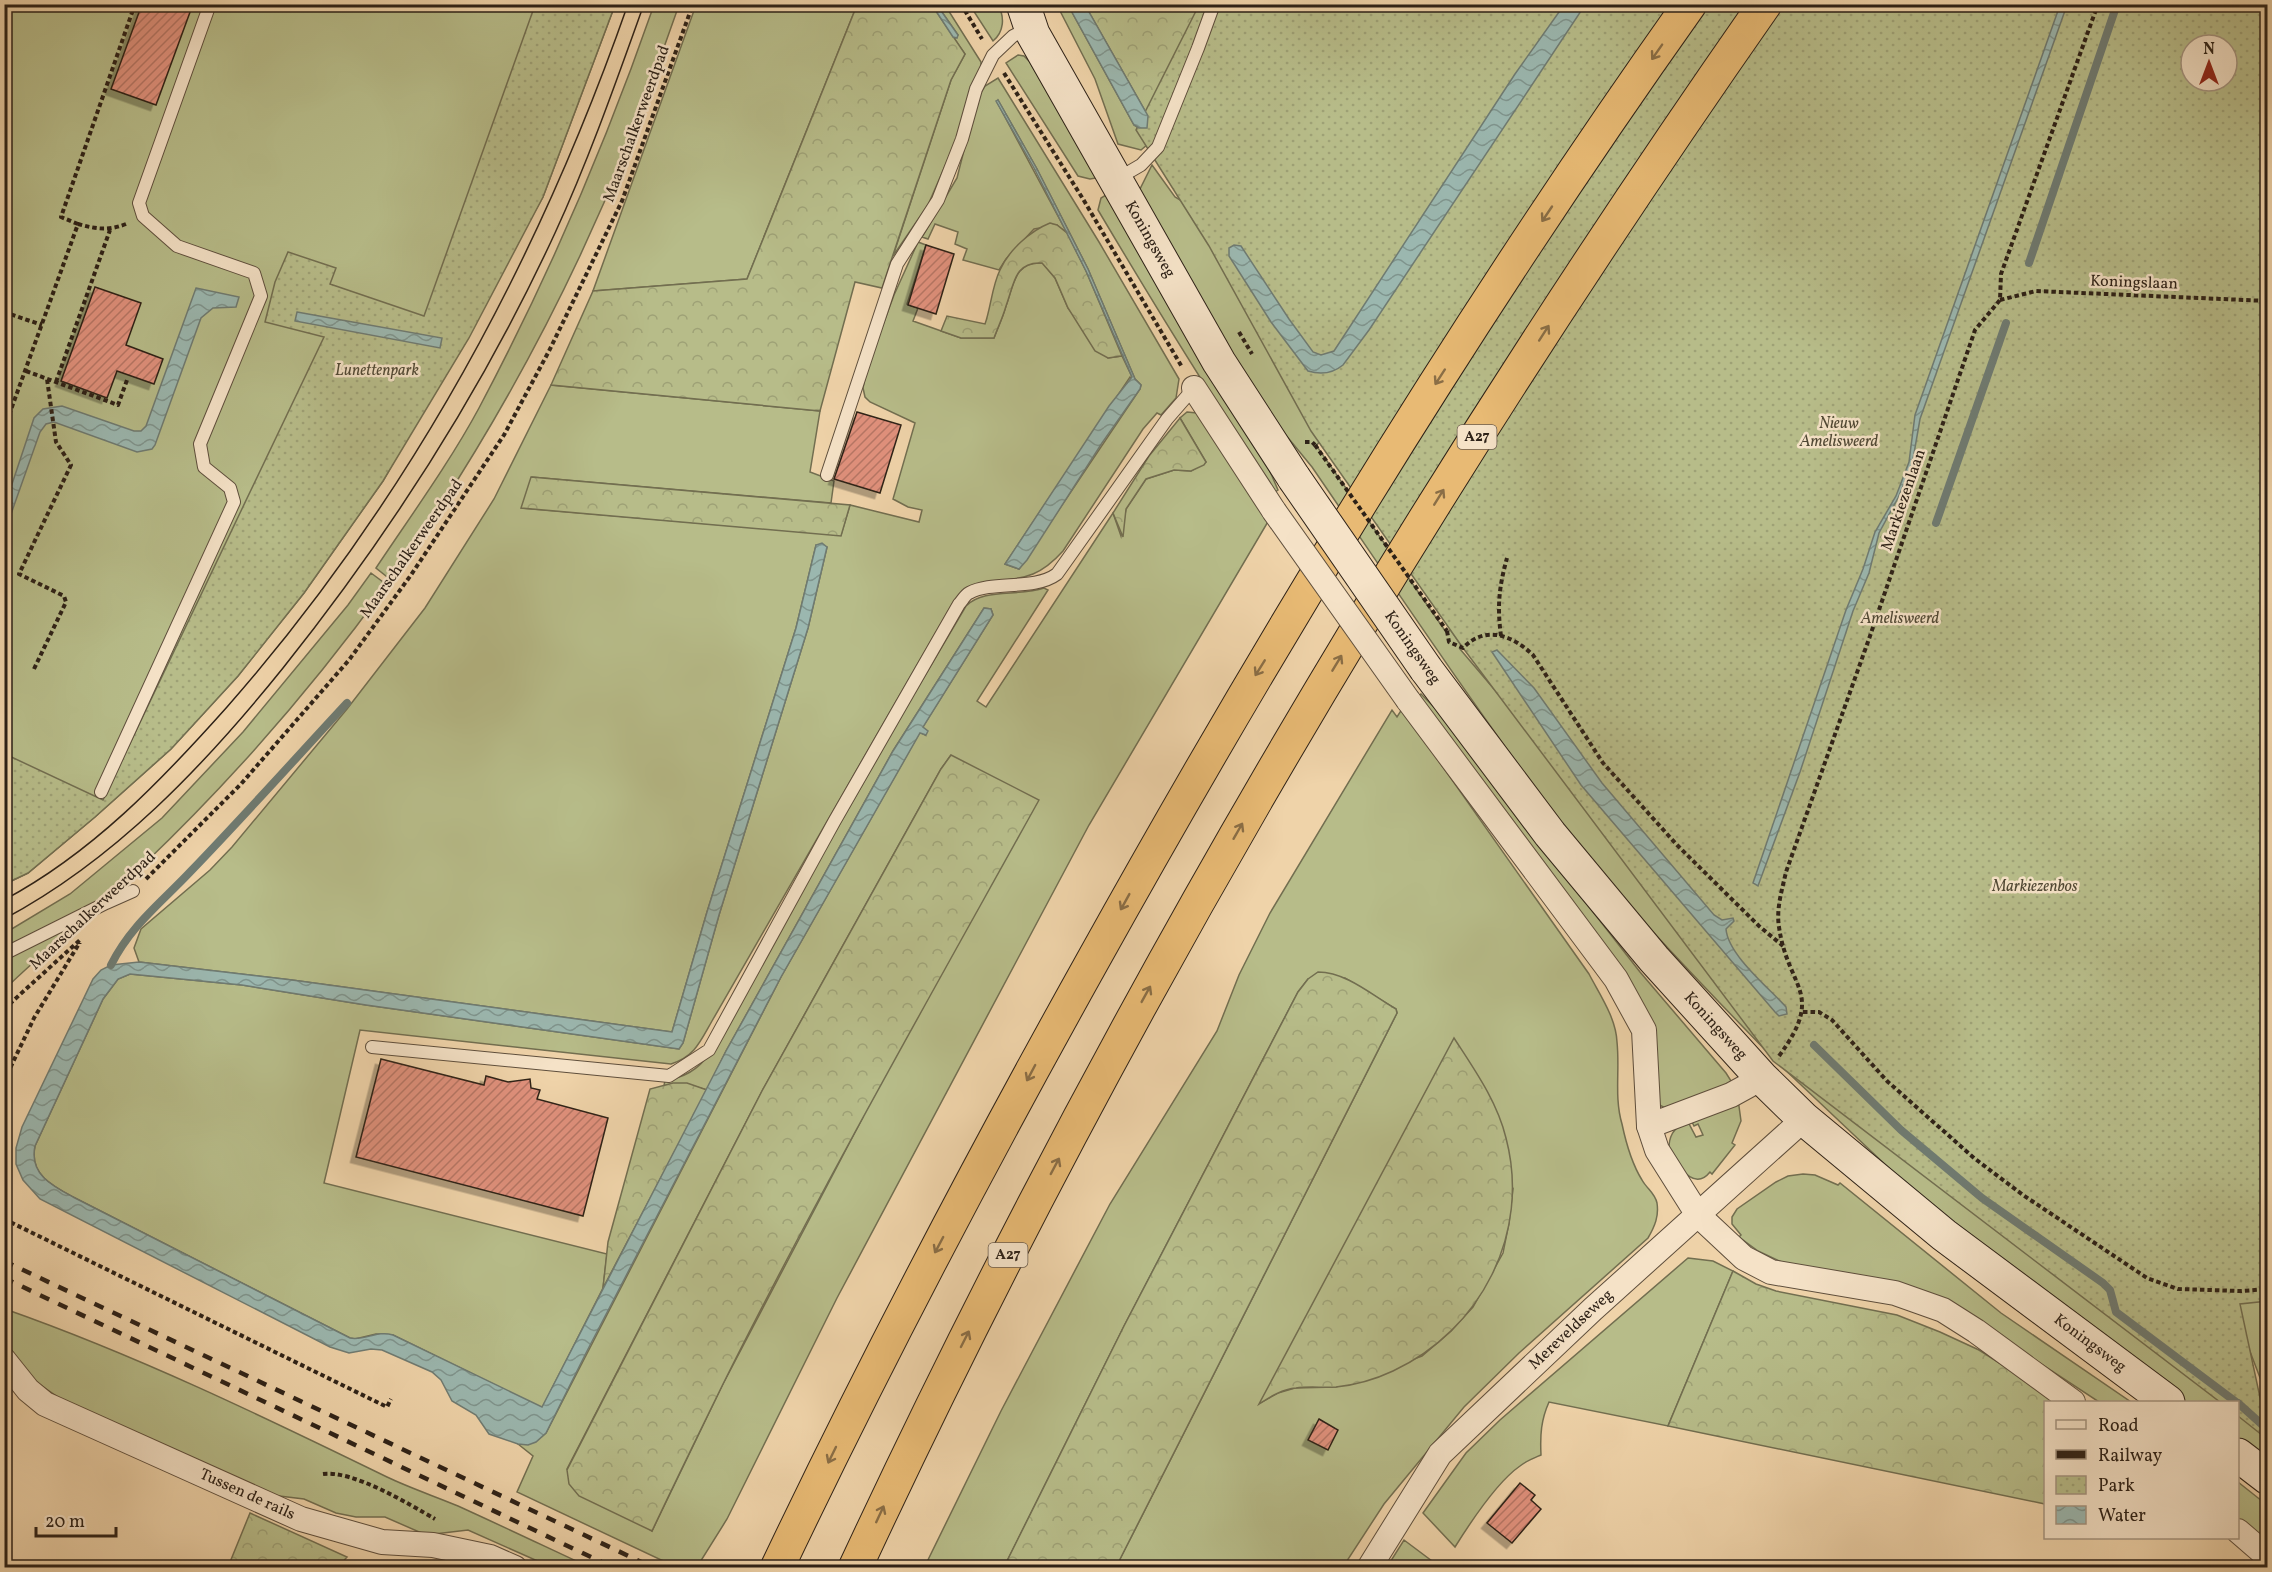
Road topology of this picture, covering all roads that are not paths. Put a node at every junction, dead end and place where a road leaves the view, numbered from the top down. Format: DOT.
graph roads {
  1 [pos="210,4"];
  2 [pos="1214,4"];
  3 [pos="1690,4"];
  4 [pos="1765,4"];
  5 [pos="1020,12"];
  6 [pos="1115,180"];
  7 [pos="1194,388"];
  8 [pos="827,475"];
  9 [pos="101,792"];
  10 [pos="133,891"];
  11 [pos="4,954"];
  12 [pos="372,1047"];
  13 [pos="1762,1078"];
  14 [pos="1804,1119"];
  15 [pos="1649,1126"];
  16 [pos="1698,1215"];
  17 [pos="4,1360"];
  18 [pos="2072,1401"];
  19 [pos="2167,1401"];
  20 [pos="2239,1456"];
  21 [pos="2268,1478"];
  22 [pos="2239,1532"];
  23 [pos="2268,1557"];
  24 [pos="515,1568"];
  25 [pos="777,1568"];
  26 [pos="855,1568"];
  27 [pos="1369,1568"];
  1 -- 9 [label="lane"];
  2 -- 6 [label="lane"];
  3 -- 25 [label="highway, one-way"];
  26 -- 4 [label="highway, A27, one-way"];
  5 -- 6 [label="main road, Koningsweg"];
  5 -- 8 [label="lane"];
  6 -- 13 [label="main road, Koningsweg, bridge"];
  7 -- 12 [label="lane"];
  7 -- 15 [label="street, Koningsweg, bridge"];
  10 -- 11 [label="lane"];
  13 -- 14 [label="main road, Koningsweg"];
  13 -- 15 [label="street, Koningsweg"];
  14 -- 16 [label="street, Mereveldseweg"];
  14 -- 19 [label="main road, Koningsweg"];
  15 -- 16 [label="street, Koningsweg"];
  16 -- 18 [label="street, Koningsweg"];
  16 -- 27 [label="street, Mereveldseweg"];
  17 -- 24 [label="street, Tussen de rails"];
  20 -- 21 [label="main road"];
  22 -- 23 [label="street"];
}
